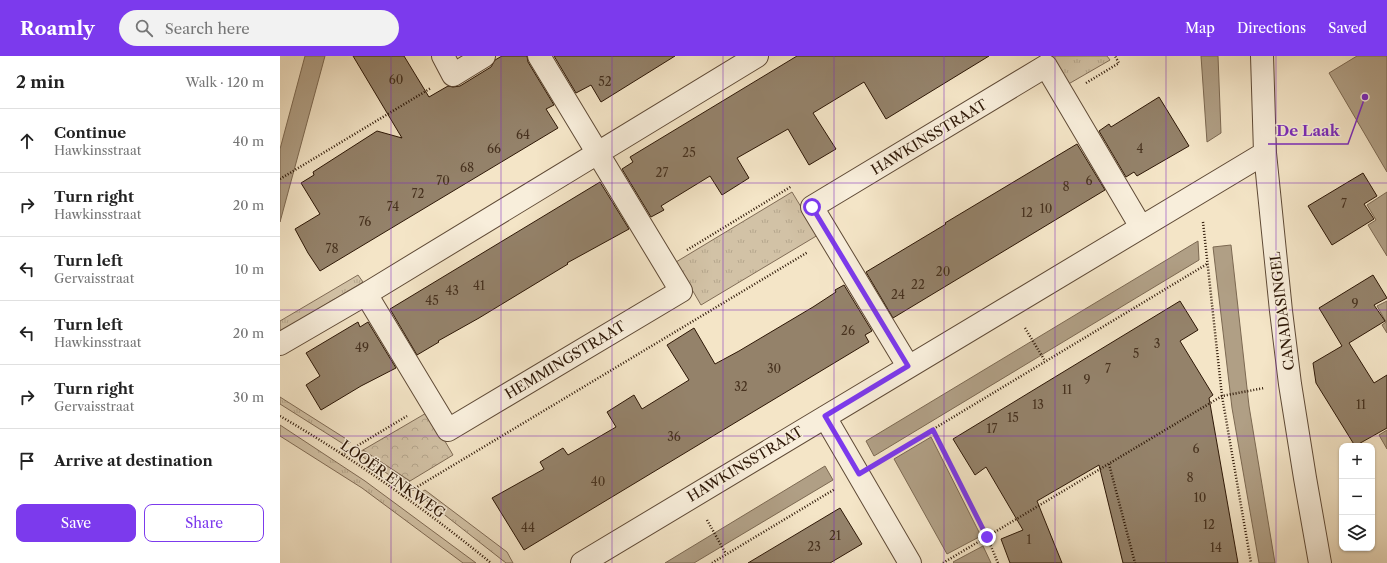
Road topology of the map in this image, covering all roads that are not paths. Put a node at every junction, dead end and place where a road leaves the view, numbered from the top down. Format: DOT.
graph roads {
  1 [pos="443,56"];
  2 [pos="484,56"];
  3 [pos="538,56"];
  4 [pos="757,56"];
  5 [pos="1262,56"];
  6 [pos="1265,153"];
  7 [pos="597,154"];
  8 [pos="1142,226"];
  9 [pos="366,294"];
  10 [pos="280,344"];
  11 [pos="908,366"];
  12 [pos="825,416"];
  13 [pos="582,563"];
  14 [pos="910,563"];
  15 [pos="1320,563"];
  1 -- 2 [label="street"];
  3 -- 7 [label="street, HEMMINGSTRAAT"];
  4 -- 7 [label="street"];
  5 -- 6 [label="street, CANADASINGEL"];
  6 -- 8 [label="street, HAWKINSSTRAAT"];
  6 -- 15 [label="street, CANADASINGEL"];
  7 -- 9 [label="street"];
  7 -- 9 [label="street, HEMMINGSTRAAT"];
  8 -- 11 [label="street, HAWKINSSTRAAT"];
  8 -- 11 [label="street, HAWKINSSTRAAT"];
  9 -- 10 [label="street"];
  11 -- 12 [label="street, HAWKINSSTRAAT"];
  12 -- 13 [label="street, HAWKINSSTRAAT"];
  12 -- 14 [label="street"];
}
